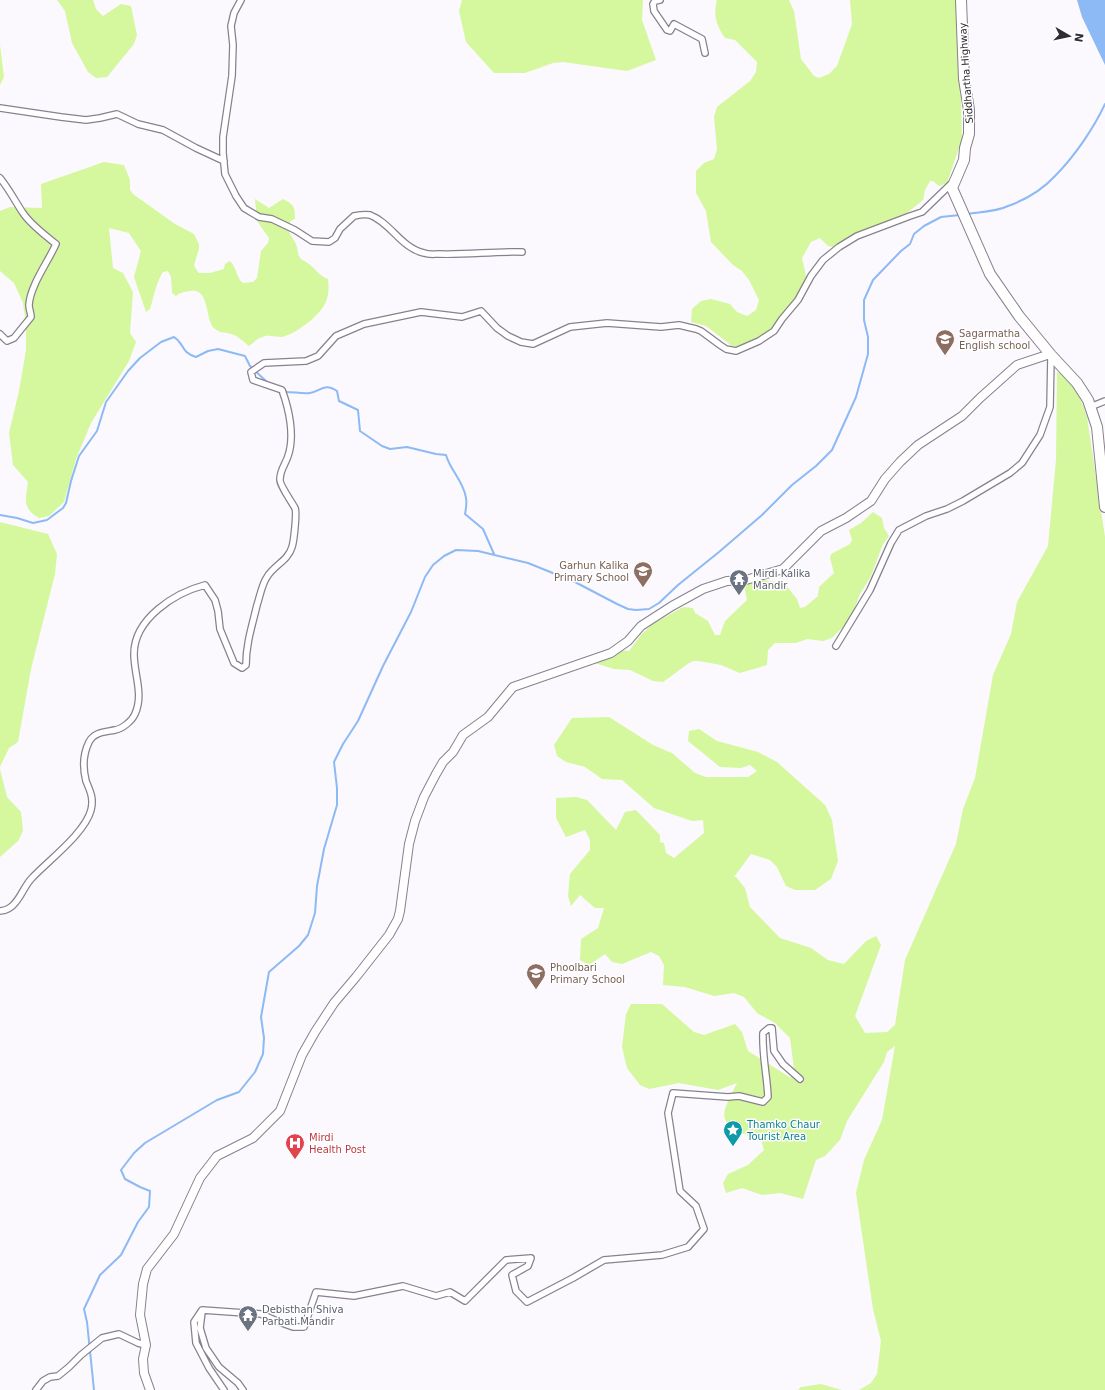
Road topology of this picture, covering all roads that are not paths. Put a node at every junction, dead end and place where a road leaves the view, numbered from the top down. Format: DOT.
graph roads {
  1 [pos="241,0"];
  2 [pos="660,0"];
  3 [pos="961,0"];
  4 [pos="705,53"];
  5 [pos="0,108"];
  6 [pos="224,161"];
  7 [pos="0,178"];
  8 [pos="953,185"];
  9 [pos="522,252"];
  10 [pos="0,334"];
  11 [pos="1050,355"];
  12 [pos="1105,401"];
  13 [pos="1090,407"];
  14 [pos="1105,507"];
  15 [pos="836,646"];
  16 [pos="0,911"];
  17 [pos="800,1079"];
  18 [pos="202,1310"];
  19 [pos="146,1345"];
  20 [pos="36,1390"];
  21 [pos="150,1390"];
  22 [pos="224,1390"];
  23 [pos="243,1390"];
  1 -- 6 [label="street"];
  2 -- 4 [label="street"];
  3 -- 8 [label="highway, Siddhartha Highway"];
  5 -- 6 [label="street"];
  6 -- 9 [label="street"];
  7 -- 10 [label="street"];
  8 -- 11 [label="highway"];
  8 -- 16 [label="street"];
  11 -- 13 [label="highway"];
  11 -- 15 [label="street"];
  11 -- 19 [label="street"];
  12 -- 13 [label="street"];
  13 -- 14 [label="highway"];
  17 -- 18 [label="street"];
  18 -- 22 [label="street"];
  18 -- 23 [label="street"];
  19 -- 20 [label="street"];
  19 -- 21 [label="street"];
}
